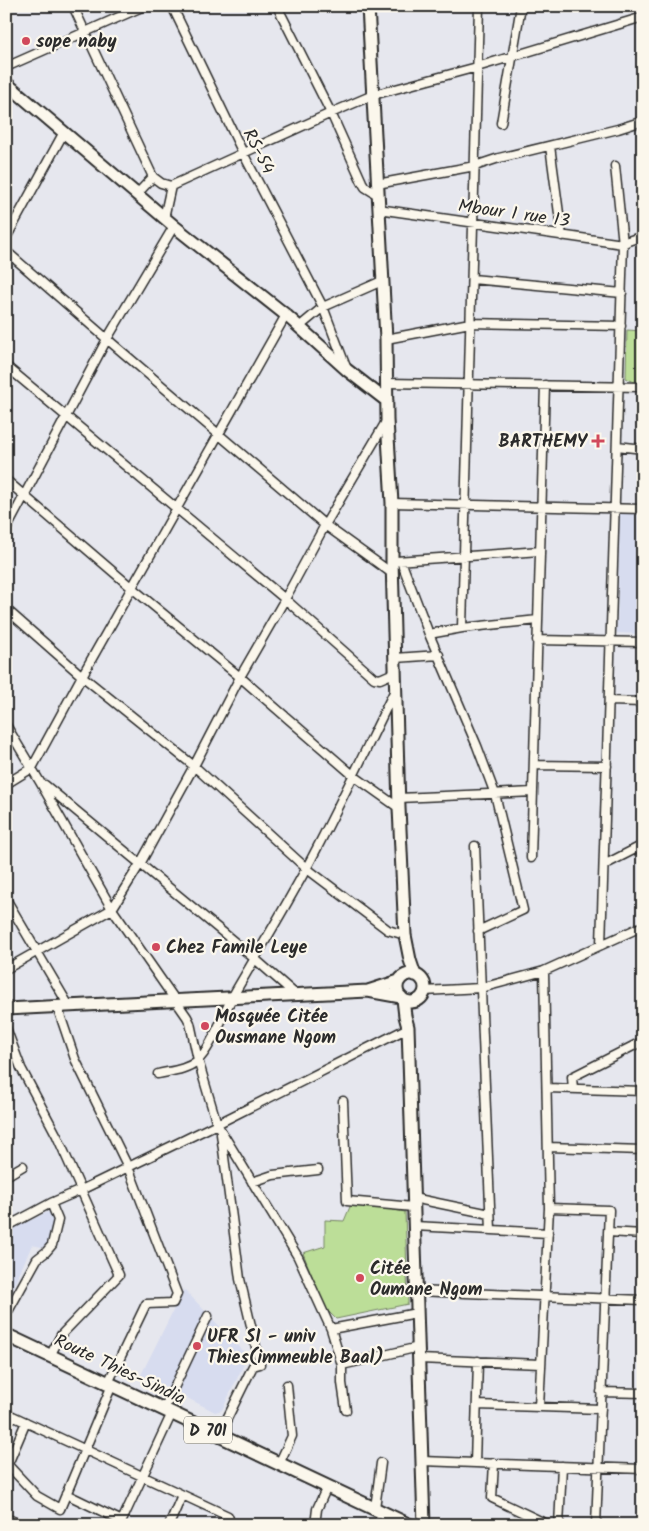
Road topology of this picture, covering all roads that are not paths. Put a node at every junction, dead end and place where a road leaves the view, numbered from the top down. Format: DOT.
graph roads {
  1 [pos="73,6"];
  2 [pos="144,6"];
  3 [pos="172,6"];
  4 [pos="277,6"];
  5 [pos="368,6"];
  6 [pos="479,6"];
  7 [pos="521,6"];
  8 [pos="643,18"];
  9 [pos="85,33"];
  10 [pos="512,57"];
  11 [pos="7,64"];
  12 [pos="477,67"];
  13 [pos="6,83"];
  14 [pos="373,95"];
  15 [pos="331,113"];
  16 [pos="643,121"];
  17 [pos="502,124"];
  18 [pos="64,132"];
  19 [pos="550,146"];
  20 [pos="243,154"];
  21 [pos="475,166"];
  22 [pos="615,166"];
  23 [pos="153,177"];
  24 [pos="171,186"];
  25 [pos="377,189"];
  26 [pos="137,194"];
  27 [pos="378,209"];
  28 [pos="164,218"];
  29 [pos="473,222"];
  30 [pos="174,226"];
  31 [pos="562,236"];
  32 [pos="643,236"];
  33 [pos="6,238"];
  34 [pos="623,244"];
  35 [pos="6,250"];
  36 [pos="472,279"];
  37 [pos="382,281"];
  38 [pos="622,293"];
  39 [pos="323,306"];
  40 [pos="286,315"];
  41 [pos="470,323"];
  42 [pos="621,326"];
  43 [pos="299,327"];
  44 [pos="107,339"];
  45 [pos="386,339"];
  46 [pos="6,366"];
  47 [pos="347,370"];
  48 [pos="386,383"];
  49 [pos="469,384"];
  50 [pos="545,385"];
  51 [pos="619,386"];
  52 [pos="643,387"];
  53 [pos="387,401"];
  54 [pos="67,416"];
  55 [pos="386,420"];
  56 [pos="219,433"];
  57 [pos="617,446"];
  58 [pos="643,449"];
  59 [pos="6,480"];
  60 [pos="24,496"];
  61 [pos="392,503"];
  62 [pos="465,505"];
  63 [pos="541,507"];
  64 [pos="615,508"];
  65 [pos="176,510"];
  66 [pos="643,510"];
  67 [pos="325,524"];
  68 [pos="6,530"];
  69 [pos="540,551"];
  70 [pos="464,556"];
  71 [pos="396,561"];
  72 [pos="393,574"];
  73 [pos="132,588"];
  74 [pos="285,599"];
  75 [pos="6,609"];
  76 [pos="538,620"];
  77 [pos="462,628"];
  78 [pos="430,634"];
  79 [pos="537,640"];
  80 [pos="611,642"];
  81 [pos="643,642"];
  82 [pos="438,656"];
  83 [pos="395,658"];
  84 [pos="396,672"];
  85 [pos="82,676"];
  86 [pos="240,677"];
  87 [pos="396,687"];
  88 [pos="609,701"];
  89 [pos="643,702"];
  90 [pos="6,725"];
  91 [pos="534,764"];
  92 [pos="194,766"];
  93 [pos="607,766"];
  94 [pos="32,768"];
  95 [pos="354,776"];
  96 [pos="40,782"];
  97 [pos="6,784"];
  98 [pos="533,792"];
  99 [pos="495,794"];
  100 [pos="399,803"];
  101 [pos="643,845"];
  102 [pos="475,846"];
  103 [pos="531,858"];
  104 [pos="140,864"];
  105 [pos="604,865"];
  106 [pos="306,868"];
  107 [pos="6,899"];
  108 [pos="112,909"];
  109 [pos="643,926"];
  110 [pos="478,931"];
  111 [pos="405,939"];
  112 [pos="602,945"];
  113 [pos="38,952"];
  114 [pos="255,959"];
  115 [pos="6,969"];
  116 [pos="544,971"];
  117 [pos="415,975"];
  118 [pos="401,980"];
  119 [pos="481,988"];
  120 [pos="368,991"];
  121 [pos="424,991"];
  122 [pos="295,994"];
  123 [pos="233,997"];
  124 [pos="402,998"];
  125 [pos="174,1000"];
  126 [pos="415,1001"];
  127 [pos="57,1006"];
  128 [pos="69,1006"];
  129 [pos="6,1009"];
  130 [pos="408,1027"];
  131 [pos="6,1028"];
  132 [pos="643,1041"];
  133 [pos="198,1060"];
  134 [pos="158,1074"];
  135 [pos="547,1088"];
  136 [pos="573,1089"];
  137 [pos="643,1091"];
  138 [pos="343,1101"];
  139 [pos="219,1127"];
  140 [pos="548,1146"];
  141 [pos="643,1150"];
  142 [pos="23,1166"];
  143 [pos="128,1167"];
  144 [pos="318,1170"];
  145 [pos="6,1176"];
  146 [pos="252,1182"];
  147 [pos="82,1190"];
  148 [pos="413,1202"];
  149 [pos="51,1203"];
  150 [pos="549,1208"];
  151 [pos="490,1214"];
  152 [pos="414,1226"];
  153 [pos="6,1227"];
  154 [pos="491,1230"];
  155 [pos="608,1232"];
  156 [pos="548,1233"];
  157 [pos="643,1234"];
  158 [pos="416,1291"];
  159 [pos="545,1296"];
  160 [pos="605,1298"];
  161 [pos="643,1300"];
  162 [pos="418,1313"];
  163 [pos="6,1315"];
  164 [pos="208,1316"];
  165 [pos="331,1329"];
  166 [pos="6,1335"];
  167 [pos="419,1353"];
  168 [pos="50,1356"];
  169 [pos="478,1361"];
  170 [pos="541,1364"];
  171 [pos="342,1365"];
  172 [pos="110,1384"];
  173 [pos="286,1385"];
  174 [pos="602,1392"];
  175 [pos="643,1393"];
  176 [pos="477,1405"];
  177 [pos="539,1407"];
  178 [pos="601,1409"];
  179 [pos="346,1410"];
  180 [pos="168,1411"];
  181 [pos="6,1413"];
  182 [pos="26,1422"];
  183 [pos="219,1435"];
  184 [pos="85,1449"];
  185 [pos="422,1461"];
  186 [pos="7,1463"];
  187 [pos="381,1463"];
  188 [pos="475,1463"];
  189 [pos="494,1463"];
  190 [pos="279,1464"];
  191 [pos="562,1466"];
  192 [pos="598,1467"];
  193 [pos="643,1469"];
  194 [pos="143,1476"];
  195 [pos="327,1486"];
  196 [pos="66,1494"];
  197 [pos="182,1495"];
  198 [pos="375,1508"];
  199 [pos="6,1518"];
  200 [pos="121,1523"];
  201 [pos="404,1523"];
  202 [pos="22,1525"];
  203 [pos="169,1525"];
  204 [pos="231,1525"];
  205 [pos="315,1525"];
  206 [pos="424,1525"];
  207 [pos="549,1525"];
  208 [pos="559,1525"];
  209 [pos="596,1525"];
  1 -- 9 [label="street"];
  2 -- 9 [label="street"];
  3 -- 20 [label="street, RS-54"];
  4 -- 15 [label="street"];
  5 -- 14 [label="main road"];
  6 -- 12 [label="street"];
  7 -- 10 [label="street"];
  8 -- 10 [label="street"];
  9 -- 11 [label="street"];
  9 -- 23 [label="street"];
  10 -- 12 [label="street"];
  10 -- 17 [label="street"];
  12 -- 14 [label="street"];
  12 -- 21 [label="street"];
  13 -- 18 [label="main road"];
  14 -- 15 [label="street"];
  14 -- 25 [label="main road"];
  15 -- 20 [label="street"];
  15 -- 25 [label="street"];
  16 -- 19 [label="street"];
  18 -- 26 [label="main road"];
  18 -- 33 [label="street"];
  19 -- 21 [label="street"];
  19 -- 31 [label="street"];
  20 -- 24 [label="street"];
  20 -- 39 [label="street, RS-54"];
  21 -- 25 [label="street"];
  21 -- 29 [label="street"];
  22 -- 34 [label="street"];
  23 -- 24 [label="street"];
  23 -- 26 [label="street"];
  24 -- 28 [label="street"];
  25 -- 27 [label="main road"];
  26 -- 28 [label="main road"];
  27 -- 29 [label="street, Mbour 1 rue 13"];
  27 -- 37 [label="main road"];
  28 -- 30 [label="main road"];
  29 -- 31 [label="street, Mbour 1 rue 13"];
  29 -- 36 [label="street"];
  30 -- 40 [label="main road"];
  30 -- 44 [label="street"];
  31 -- 34 [label="street, Mbour 1 rue 13"];
  32 -- 34 [label="street, Mbour 1 rue 13"];
  34 -- 38 [label="street"];
  35 -- 44 [label="street"];
  36 -- 38 [label="street"];
  36 -- 41 [label="street"];
  37 -- 39 [label="street"];
  37 -- 45 [label="main road"];
  38 -- 42 [label="street"];
  39 -- 43 [label="street"];
  39 -- 47 [label="street, RS-54"];
  40 -- 43 [label="main road"];
  40 -- 56 [label="street"];
  41 -- 42 [label="street"];
  41 -- 45 [label="street"];
  41 -- 49 [label="street"];
  42 -- 51 [label="street"];
  43 -- 47 [label="main road"];
  44 -- 54 [label="street"];
  44 -- 56 [label="street"];
  45 -- 48 [label="main road"];
  46 -- 54 [label="street"];
  47 -- 53 [label="main road"];
  48 -- 49 [label="street"];
  48 -- 53 [label="main road"];
  49 -- 50 [label="street"];
  49 -- 62 [label="street"];
  50 -- 51 [label="street"];
  50 -- 63 [label="street"];
  51 -- 52 [label="street"];
  51 -- 57 [label="street"];
  53 -- 55 [label="main road"];
  54 -- 60 [label="street"];
  54 -- 65 [label="street"];
  55 -- 61 [label="main road"];
  55 -- 67 [label="street"];
  56 -- 65 [label="street"];
  56 -- 67 [label="street"];
  57 -- 58 [label="street"];
  57 -- 64 [label="street"];
  59 -- 60 [label="street"];
  60 -- 68 [label="street"];
  60 -- 73 [label="street"];
  61 -- 62 [label="street"];
  61 -- 71 [label="main road"];
  62 -- 63 [label="street"];
  62 -- 70 [label="street"];
  63 -- 64 [label="street"];
  63 -- 69 [label="street"];
  64 -- 66 [label="street"];
  64 -- 80 [label="street"];
  65 -- 73 [label="street"];
  65 -- 74 [label="street"];
  67 -- 72 [label="street"];
  67 -- 74 [label="street"];
  69 -- 70 [label="street"];
  69 -- 76 [label="street"];
  70 -- 71 [label="street"];
  70 -- 77 [label="street"];
  71 -- 72 [label="main road"];
  71 -- 78 [label="street"];
  72 -- 83 [label="main road"];
  73 -- 85 [label="street"];
  73 -- 86 [label="street"];
  74 -- 84 [label="street"];
  74 -- 86 [label="street"];
  75 -- 85 [label="street"];
  76 -- 77 [label="street"];
  76 -- 79 [label="street"];
  77 -- 78 [label="street"];
  78 -- 82 [label="street"];
  79 -- 80 [label="street"];
  79 -- 91 [label="street"];
  80 -- 81 [label="street"];
  80 -- 88 [label="street"];
  82 -- 83 [label="street"];
  82 -- 99 [label="street"];
  83 -- 84 [label="main road"];
  84 -- 87 [label="main road"];
  85 -- 92 [label="street"];
  85 -- 94 [label="street"];
  86 -- 92 [label="street"];
  86 -- 95 [label="street"];
  87 -- 95 [label="street"];
  87 -- 100 [label="main road"];
  88 -- 89 [label="street"];
  88 -- 93 [label="street"];
  90 -- 94 [label="street"];
  91 -- 93 [label="street"];
  91 -- 98 [label="street"];
  92 -- 104 [label="street"];
  92 -- 106 [label="street"];
  93 -- 105 [label="street"];
  94 -- 96 [label="street"];
  94 -- 97 [label="street"];
  95 -- 100 [label="street"];
  95 -- 106 [label="street"];
  96 -- 104 [label="street"];
  96 -- 108 [label="street"];
  98 -- 99 [label="street"];
  98 -- 103 [label="street"];
  99 -- 100 [label="street"];
  99 -- 110 [label="street"];
  100 -- 111 [label="main road"];
  101 -- 105 [label="street"];
  102 -- 110 [label="street"];
  104 -- 108 [label="street"];
  104 -- 114 [label="street"];
  105 -- 112 [label="street"];
  106 -- 111 [label="street"];
  106 -- 114 [label="street"];
  107 -- 113 [label="street"];
  108 -- 113 [label="street"];
  108 -- 125 [label="street"];
  109 -- 112 [label="street"];
  110 -- 119 [label="street"];
  111 -- 117 [label="main road"];
  111 -- 118 [label="main road"];
  112 -- 116 [label="street"];
  113 -- 115 [label="street"];
  113 -- 128 [label="street"];
  114 -- 122 [label="street"];
  114 -- 123 [label="street"];
  116 -- 119 [label="street"];
  116 -- 135 [label="street"];
  117 -- 118 [label="main road"];
  117 -- 121 [label="main road"];
  118 -- 120 [label="main road"];
  118 -- 124 [label="main road"];
  119 -- 121 [label="street"];
  119 -- 151 [label="street"];
  120 -- 122 [label="main road"];
  120 -- 124 [label="main road"];
  121 -- 126 [label="main road"];
  122 -- 123 [label="main road"];
  123 -- 125 [label="main road"];
  123 -- 133 [label="street"];
  124 -- 126 [label="main road"];
  124 -- 130 [label="main road"];
  125 -- 128 [label="main road"];
  125 -- 133 [label="street"];
  126 -- 130 [label="main road"];
  127 -- 128 [label="main road"];
  127 -- 129 [label="main road"];
  127 -- 143 [label="street"];
  130 -- 139 [label="street"];
  130 -- 148 [label="main road"];
  131 -- 147 [label="street"];
  132 -- 136 [label="street"];
  133 -- 134 [label="street"];
  133 -- 139 [label="street"];
  135 -- 136 [label="street"];
  135 -- 140 [label="street"];
  136 -- 137 [label="street"];
  138 -- 148 [label="street"];
  139 -- 143 [label="street"];
  139 -- 146 [label="street"];
  139 -- 183 [label="street"];
  140 -- 141 [label="street"];
  140 -- 150 [label="street"];
  142 -- 145 [label="street"];
  143 -- 147 [label="street"];
  143 -- 172 [label="street"];
  144 -- 146 [label="street"];
  146 -- 165 [label="street"];
  147 -- 149 [label="street"];
  147 -- 168 [label="street"];
  148 -- 151 [label="street"];
  148 -- 152 [label="main road"];
  149 -- 153 [label="street"];
  149 -- 163 [label="street"];
  150 -- 155 [label="street"];
  150 -- 156 [label="street"];
  151 -- 154 [label="street"];
  152 -- 154 [label="street"];
  152 -- 158 [label="main road"];
  154 -- 156 [label="street"];
  155 -- 157 [label="street"];
  155 -- 160 [label="street"];
  156 -- 159 [label="street"];
  158 -- 159 [label="street"];
  158 -- 162 [label="main road"];
  159 -- 160 [label="street"];
  159 -- 170 [label="street"];
  160 -- 161 [label="street"];
  160 -- 174 [label="street"];
  162 -- 165 [label="street"];
  162 -- 167 [label="main road"];
  164 -- 180 [label="street"];
  165 -- 171 [label="street"];
  166 -- 168 [label="main road, Route Thies-Sindia / D 701"];
  167 -- 169 [label="street"];
  167 -- 171 [label="street"];
  167 -- 185 [label="main road"];
  168 -- 172 [label="main road, Route Thies-Sindia / D 701"];
  169 -- 170 [label="street"];
  169 -- 176 [label="street"];
  170 -- 177 [label="street"];
  171 -- 179 [label="street"];
  172 -- 180 [label="main road, Route Thies-Sindia / D 701"];
  172 -- 184 [label="street"];
  173 -- 190 [label="street"];
  174 -- 175 [label="street"];
  174 -- 178 [label="street"];
  176 -- 177 [label="street"];
  176 -- 188 [label="street"];
  177 -- 178 [label="street"];
  178 -- 192 [label="street"];
  180 -- 183 [label="main road, Route Thies-Sindia / D 701"];
  180 -- 194 [label="street"];
  181 -- 182 [label="street"];
  182 -- 184 [label="street"];
  182 -- 186 [label="street"];
  183 -- 190 [label="main road, Route Thies-Sindia / D 701"];
  184 -- 194 [label="street"];
  184 -- 196 [label="street"];
  185 -- 188 [label="street"];
  185 -- 206 [label="main road"];
  186 -- 196 [label="street"];
  187 -- 198 [label="street"];
  188 -- 189 [label="street"];
  189 -- 191 [label="street"];
  189 -- 207 [label="street"];
  190 -- 195 [label="main road, Route Thies-Sindia / D 701"];
  191 -- 192 [label="street"];
  191 -- 208 [label="street"];
  192 -- 193 [label="street"];
  192 -- 209 [label="street"];
  194 -- 197 [label="street"];
  194 -- 200 [label="street"];
  195 -- 198 [label="main road, Route Thies-Sindia / D 701"];
  195 -- 205 [label="street"];
  196 -- 200 [label="street"];
  197 -- 203 [label="street"];
  197 -- 204 [label="street"];
  198 -- 201 [label="main road, Route Thies-Sindia / D 701"];
  199 -- 202 [label="street"];
}
